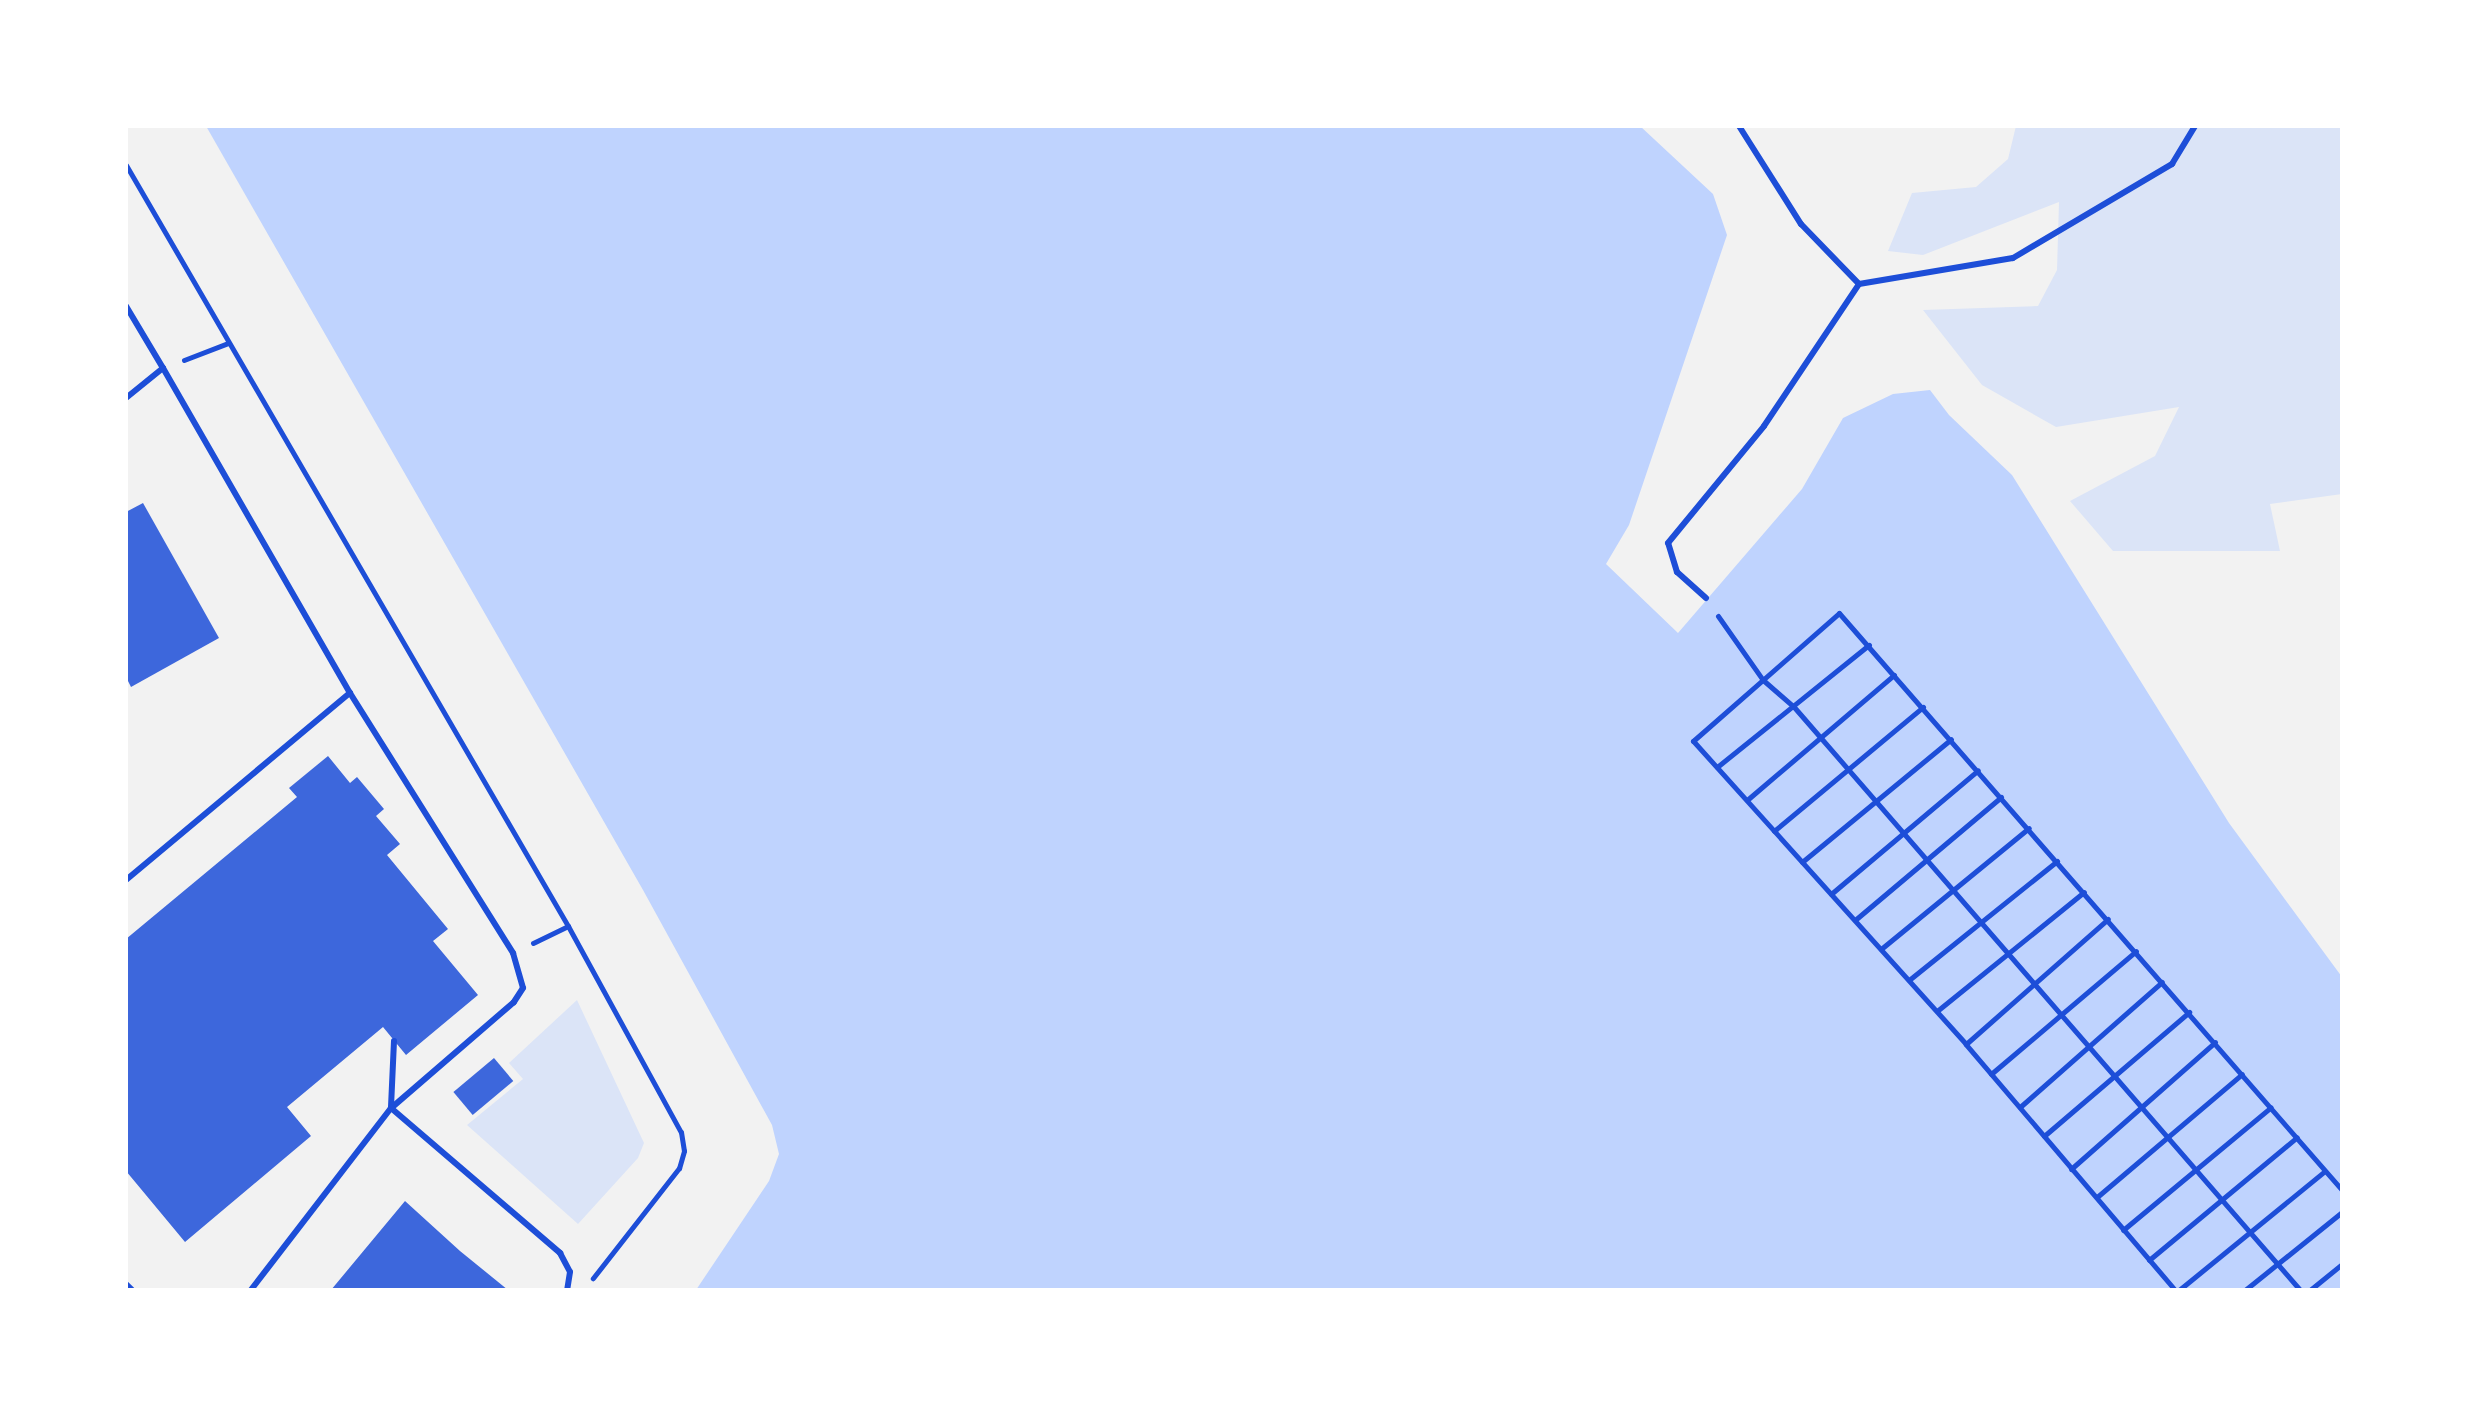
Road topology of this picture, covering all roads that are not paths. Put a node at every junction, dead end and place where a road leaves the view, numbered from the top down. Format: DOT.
graph roads {
  1 [pos="1739,126"];
  2 [pos="2195,126"];
  3 [pos="1859,284"];
  4 [pos="126,306"];
  5 [pos="163,368"];
  6 [pos="126,398"];
  7 [pos="1706,598"];
  8 [pos="350,693"];
  9 [pos="126,880"];
  10 [pos="394,1041"];
  11 [pos="391,1108"];
  12 [pos="126,1284"];
  13 [pos="132,1290"];
  14 [pos="251,1290"];
  15 [pos="567,1290"];
  1 -- 3 [label="lane"];
  2 -- 3 [label="lane"];
  3 -- 7 [label="lane"];
  4 -- 5 [label="lane"];
  5 -- 6 [label="lane"];
  5 -- 8 [label="lane"];
  8 -- 9 [label="lane"];
  8 -- 11 [label="lane"];
  10 -- 11 [label="lane"];
  11 -- 14 [label="lane"];
  11 -- 15 [label="lane"];
  12 -- 13 [label="lane"];
}
